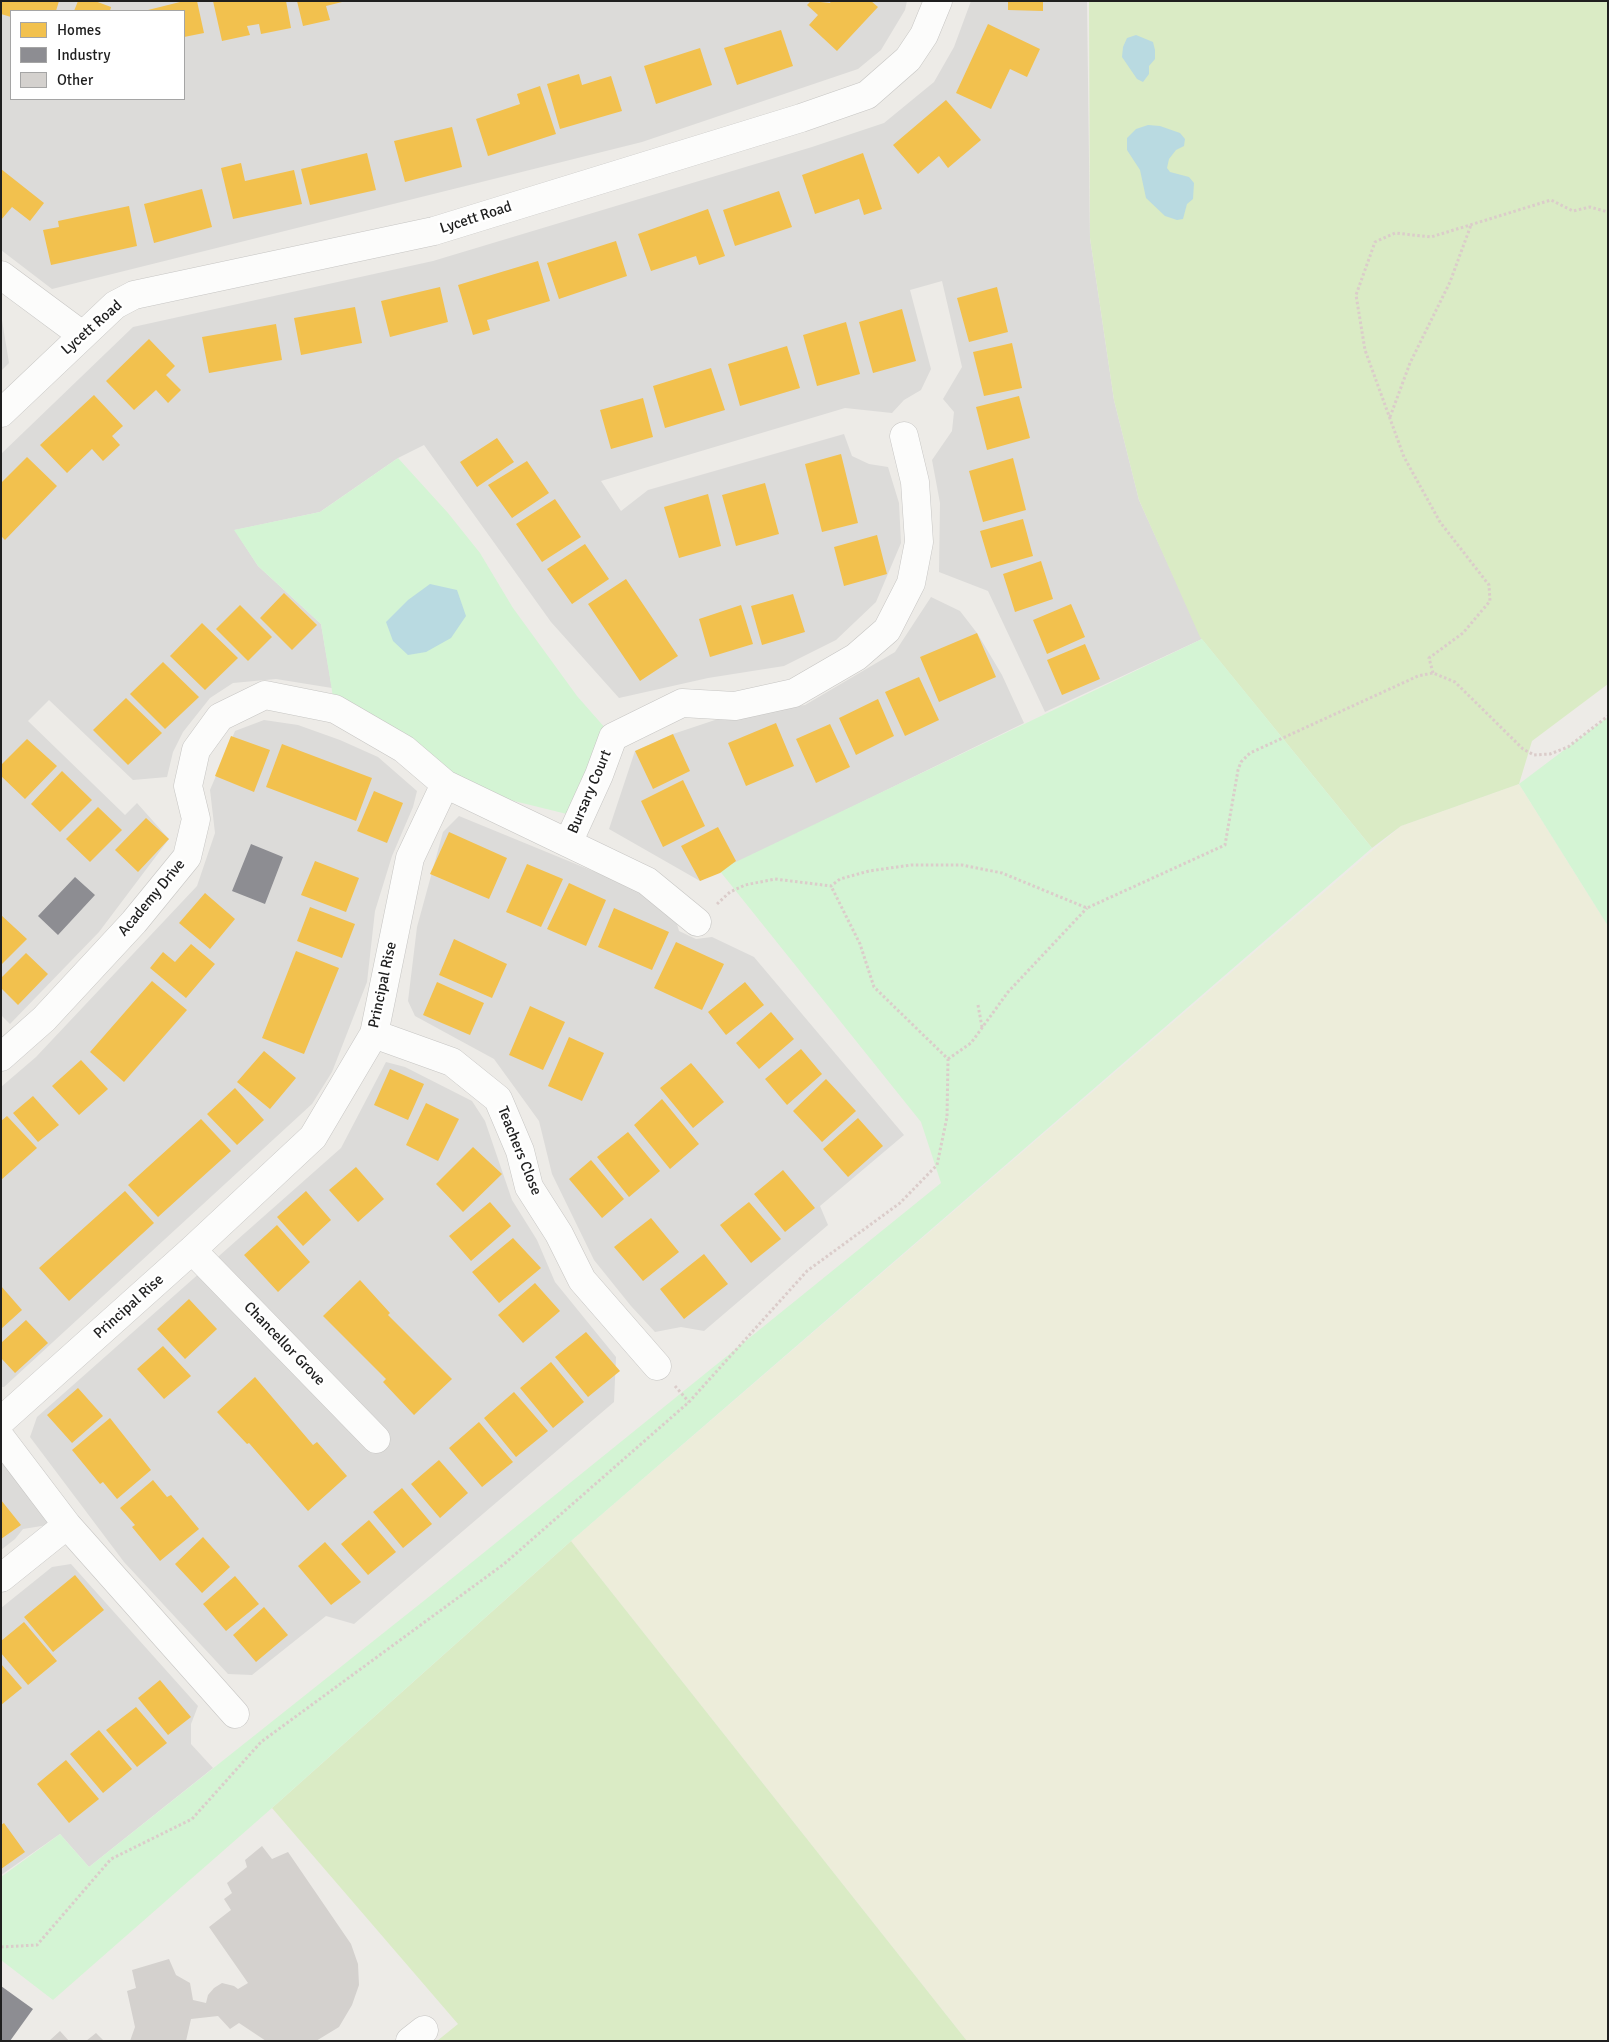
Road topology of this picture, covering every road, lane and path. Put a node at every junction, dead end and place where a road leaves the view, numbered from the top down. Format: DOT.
graph roads {
  1 [pos="938,1"];
  2 [pos="1608,212"];
  3 [pos="1472,225"];
  4 [pos="1,275"];
  5 [pos="82,336"];
  6 [pos="1,413"];
  7 [pos="1390,417"];
  8 [pos="904,436"];
  9 [pos="1433,673"];
  10 [pos="1608,716"];
  11 [pos="445,784"];
  12 [pos="568,842"];
  13 [pos="831,886"];
  14 [pos="1087,908"];
  15 [pos="697,922"];
  16 [pos="978,1005"];
  17 [pos="982,1027"];
  18 [pos="374,1034"];
  19 [pos="1,1057"];
  20 [pos="948,1059"];
  21 [pos="192,1250"];
  22 [pos="657,1366"];
  23 [pos="1,1421"];
  24 [pos="1,1438"];
  25 [pos="376,1439"];
  26 [pos="67,1525"];
  27 [pos="1,1578"];
  28 [pos="235,1714"];
  29 [pos="1,1947"];
  1 -- 5 [label="street, Lycett Road"];
  2 -- 3 [label="path"];
  3 -- 7 [label="path"];
  3 -- 7 [label="path"];
  4 -- 5 [label="street"];
  5 -- 6 [label="street, Lycett Road"];
  7 -- 9 [label="path"];
  8 -- 12 [label="street, Bursary Court"];
  9 -- 10 [label="path"];
  9 -- 14 [label="path"];
  11 -- 12 [label="street"];
  11 -- 18 [label="street, Principal Rise"];
  11 -- 19 [label="street, Academy Drive"];
  12 -- 15 [label="street"];
  13 -- 14 [label="path"];
  13 -- 15 [label="path"];
  13 -- 20 [label="path"];
  14 -- 17 [label="path"];
  16 -- 17 [label="path"];
  17 -- 20 [label="path"];
  18 -- 21 [label="street, Principal Rise"];
  18 -- 22 [label="street, Teachers Close"];
  20 -- 29 [label="path"];
  21 -- 23 [label="street, Principal Rise"];
  21 -- 25 [label="street, Chancellor Grove"];
  24 -- 26 [label="street"];
  26 -- 27 [label="street"];
  26 -- 28 [label="street"];
}
